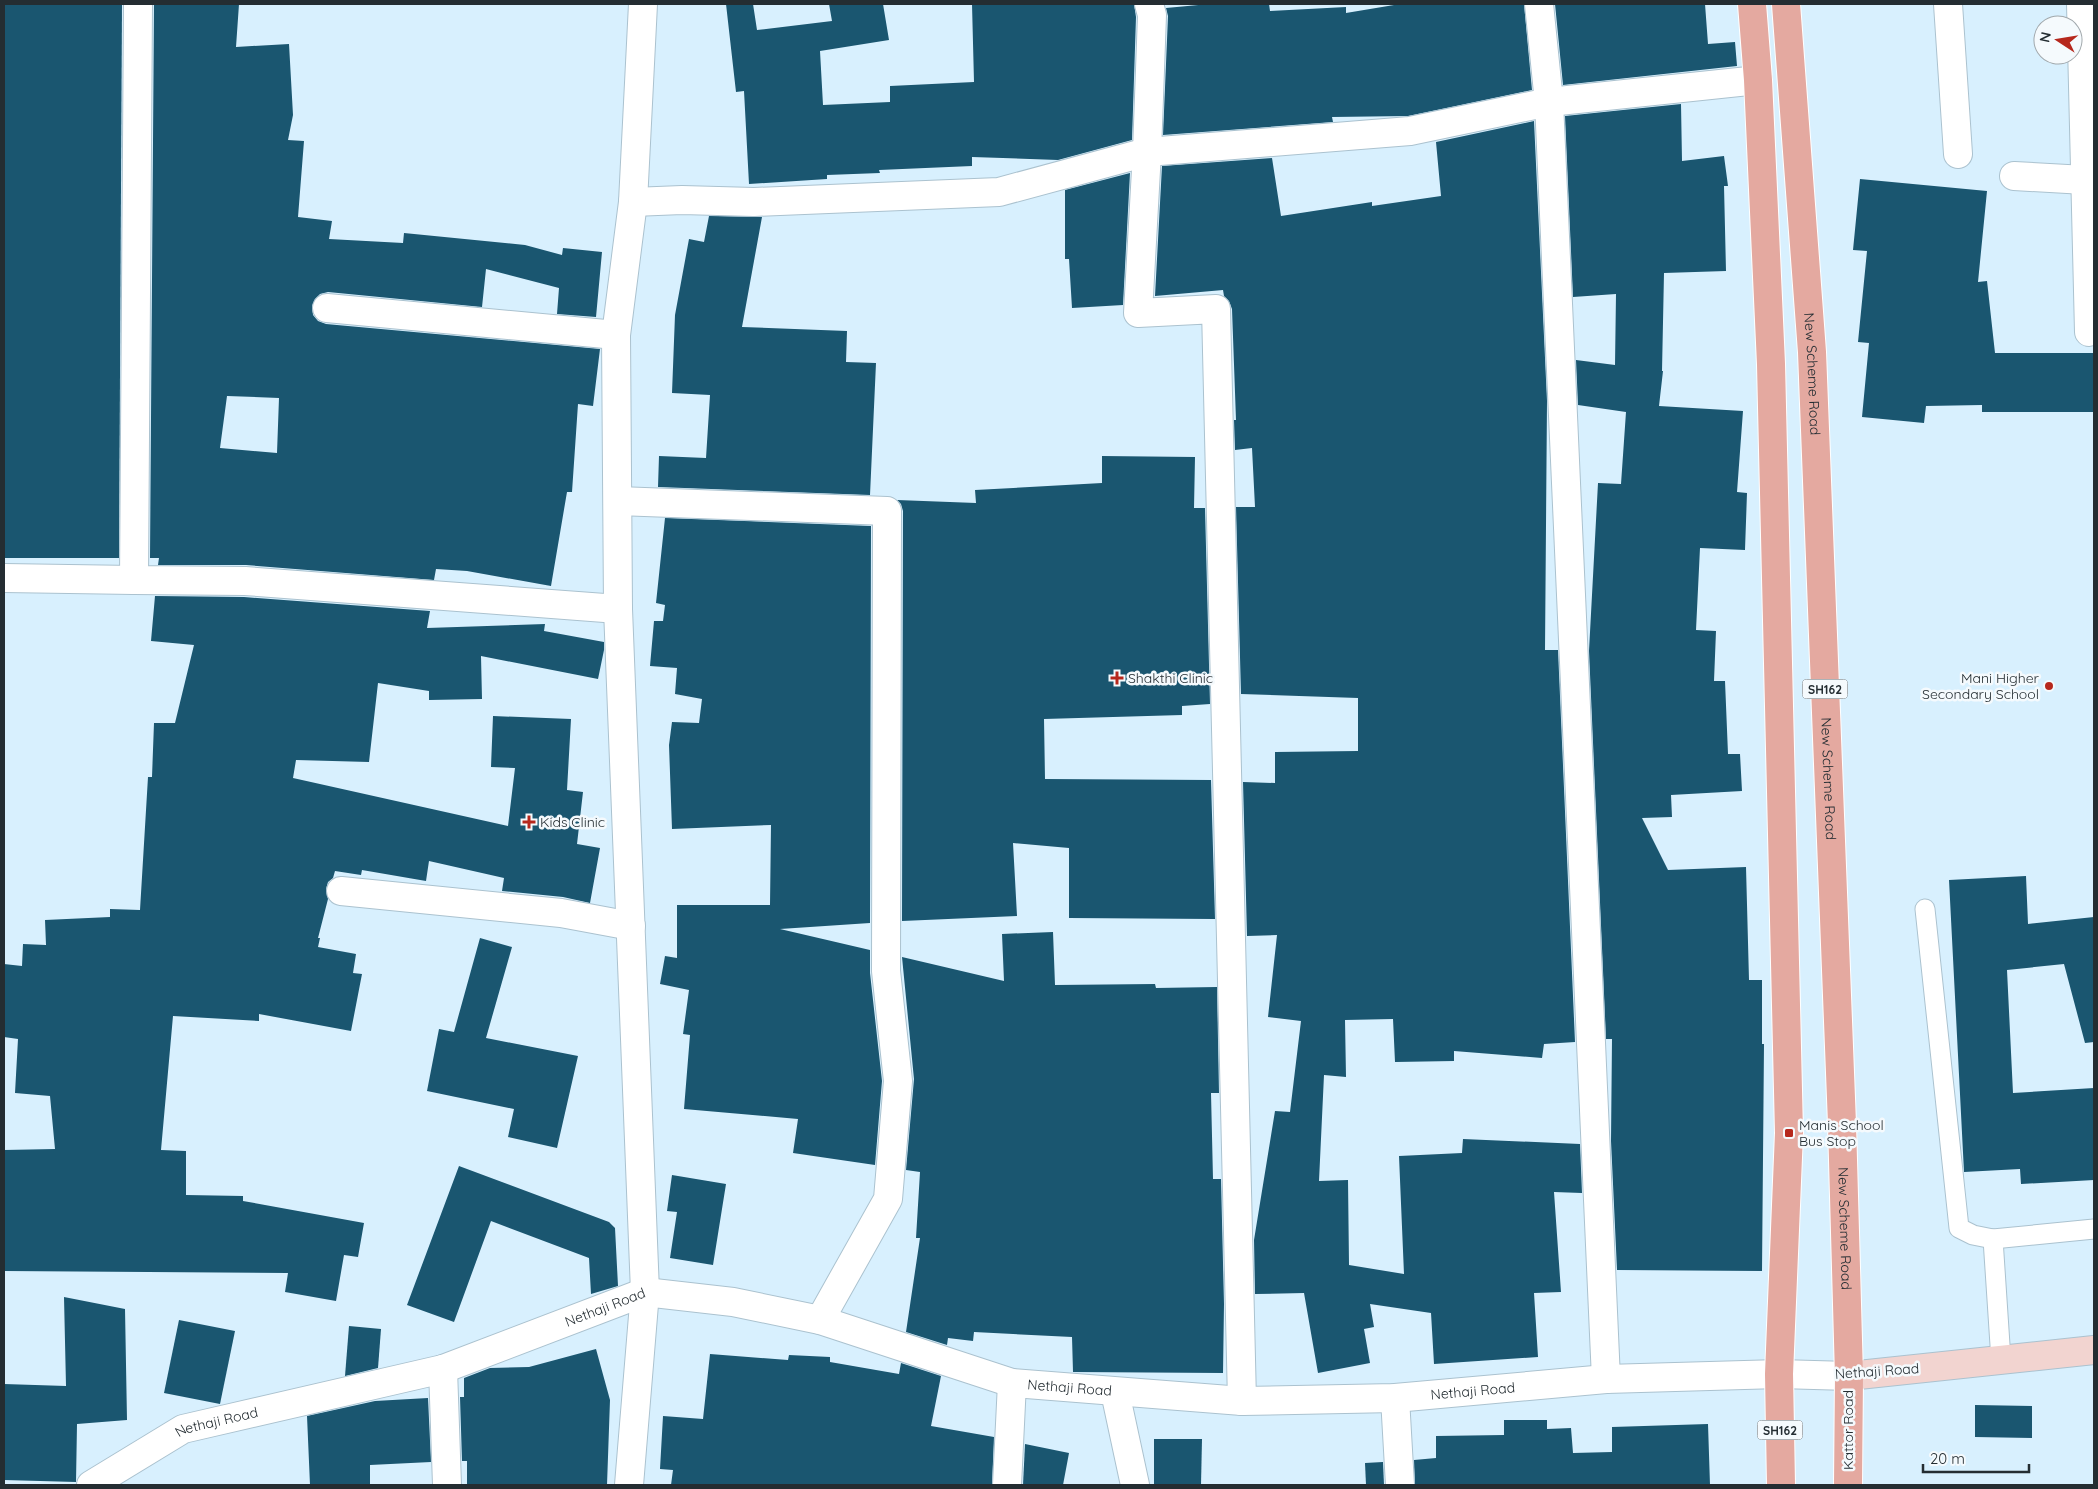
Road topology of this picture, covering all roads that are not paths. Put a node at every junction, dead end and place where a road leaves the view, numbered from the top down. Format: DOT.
graph roads {
  1 [pos="138,4"];
  2 [pos="643,4"];
  3 [pos="1149,4"];
  4 [pos="1539,4"];
  5 [pos="1752,4"];
  6 [pos="1786,4"];
  7 [pos="1948,4"];
  8 [pos="2081,4"];
  9 [pos="1758,80"];
  10 [pos="1549,102"];
  11 [pos="1147,152"];
  12 [pos="1958,154"];
  13 [pos="2014,176"];
  14 [pos="2085,180"];
  15 [pos="634,202"];
  16 [pos="327,308"];
  17 [pos="2088,332"];
  18 [pos="616,335"];
  19 [pos="618,501"];
  20 [pos="4,578"];
  21 [pos="134,580"];
  22 [pos="618,609"];
  23 [pos="341,891"];
  24 [pos="1925,910"];
  25 [pos="631,926"];
  26 [pos="2094,1229"];
  27 [pos="1993,1239"];
  28 [pos="645,1292"];
  29 [pos="820,1320"];
  30 [pos="2094,1350"];
  31 [pos="2000,1360"];
  32 [pos="443,1369"];
  33 [pos="1779,1374"];
  34 [pos="1849,1376"];
  35 [pos="1606,1379"];
  36 [pos="1012,1383"];
  37 [pos="1115,1392"];
  38 [pos="1395,1398"];
  39 [pos="1242,1401"];
  40 [pos="119,1477"];
  41 [pos="91,1485"];
  42 [pos="447,1485"];
  43 [pos="629,1485"];
  44 [pos="1008,1485"];
  45 [pos="1135,1485"];
  46 [pos="1400,1485"];
  47 [pos="1781,1485"];
  48 [pos="1848,1485"];
  1 -- 21 [label="street"];
  2 -- 15 [label="street"];
  3 -- 11 [label="street"];
  4 -- 10 [label="street"];
  5 -- 9 [label="main road, SH162"];
  6 -- 34 [label="main road, New Scheme Road / SH162"];
  7 -- 12 [label="street"];
  8 -- 14 [label="street"];
  9 -- 10 [label="street"];
  9 -- 33 [label="main road, SH162"];
  10 -- 11 [label="street"];
  10 -- 35 [label="street"];
  11 -- 15 [label="street"];
  11 -- 39 [label="street"];
  13 -- 14 [label="street"];
  14 -- 17 [label="street"];
  15 -- 18 [label="street"];
  16 -- 18 [label="street"];
  18 -- 19 [label="street"];
  19 -- 22 [label="street"];
  19 -- 29 [label="street"];
  20 -- 21 [label="street"];
  21 -- 22 [label="street"];
  22 -- 25 [label="street"];
  23 -- 25 [label="street"];
  24 -- 27 [label="lane"];
  25 -- 28 [label="street"];
  26 -- 27 [label="lane"];
  27 -- 31 [label="lane"];
  28 -- 29 [label="street, Nethaji Road"];
  28 -- 32 [label="street, Nethaji Road"];
  28 -- 43 [label="street"];
  29 -- 36 [label="street, Nethaji Road"];
  30 -- 31 [label="main road, Nethaji Road"];
  31 -- 34 [label="main road, Nethaji Road"];
  32 -- 40 [label="street, Nethaji Road"];
  32 -- 42 [label="street"];
  33 -- 34 [label="street, Nethaji Road"];
  33 -- 35 [label="street, Nethaji Road"];
  33 -- 47 [label="main road, SH162"];
  34 -- 48 [label="main road, Kattor Road / SH162"];
  35 -- 38 [label="street, Nethaji Road"];
  36 -- 37 [label="street, Nethaji Road"];
  36 -- 44 [label="street"];
  37 -- 39 [label="street, Nethaji Road"];
  37 -- 45 [label="street"];
  38 -- 39 [label="street, Nethaji Road"];
  38 -- 46 [label="street"];
  40 -- 41 [label="street, Nethaji Road"];
}
